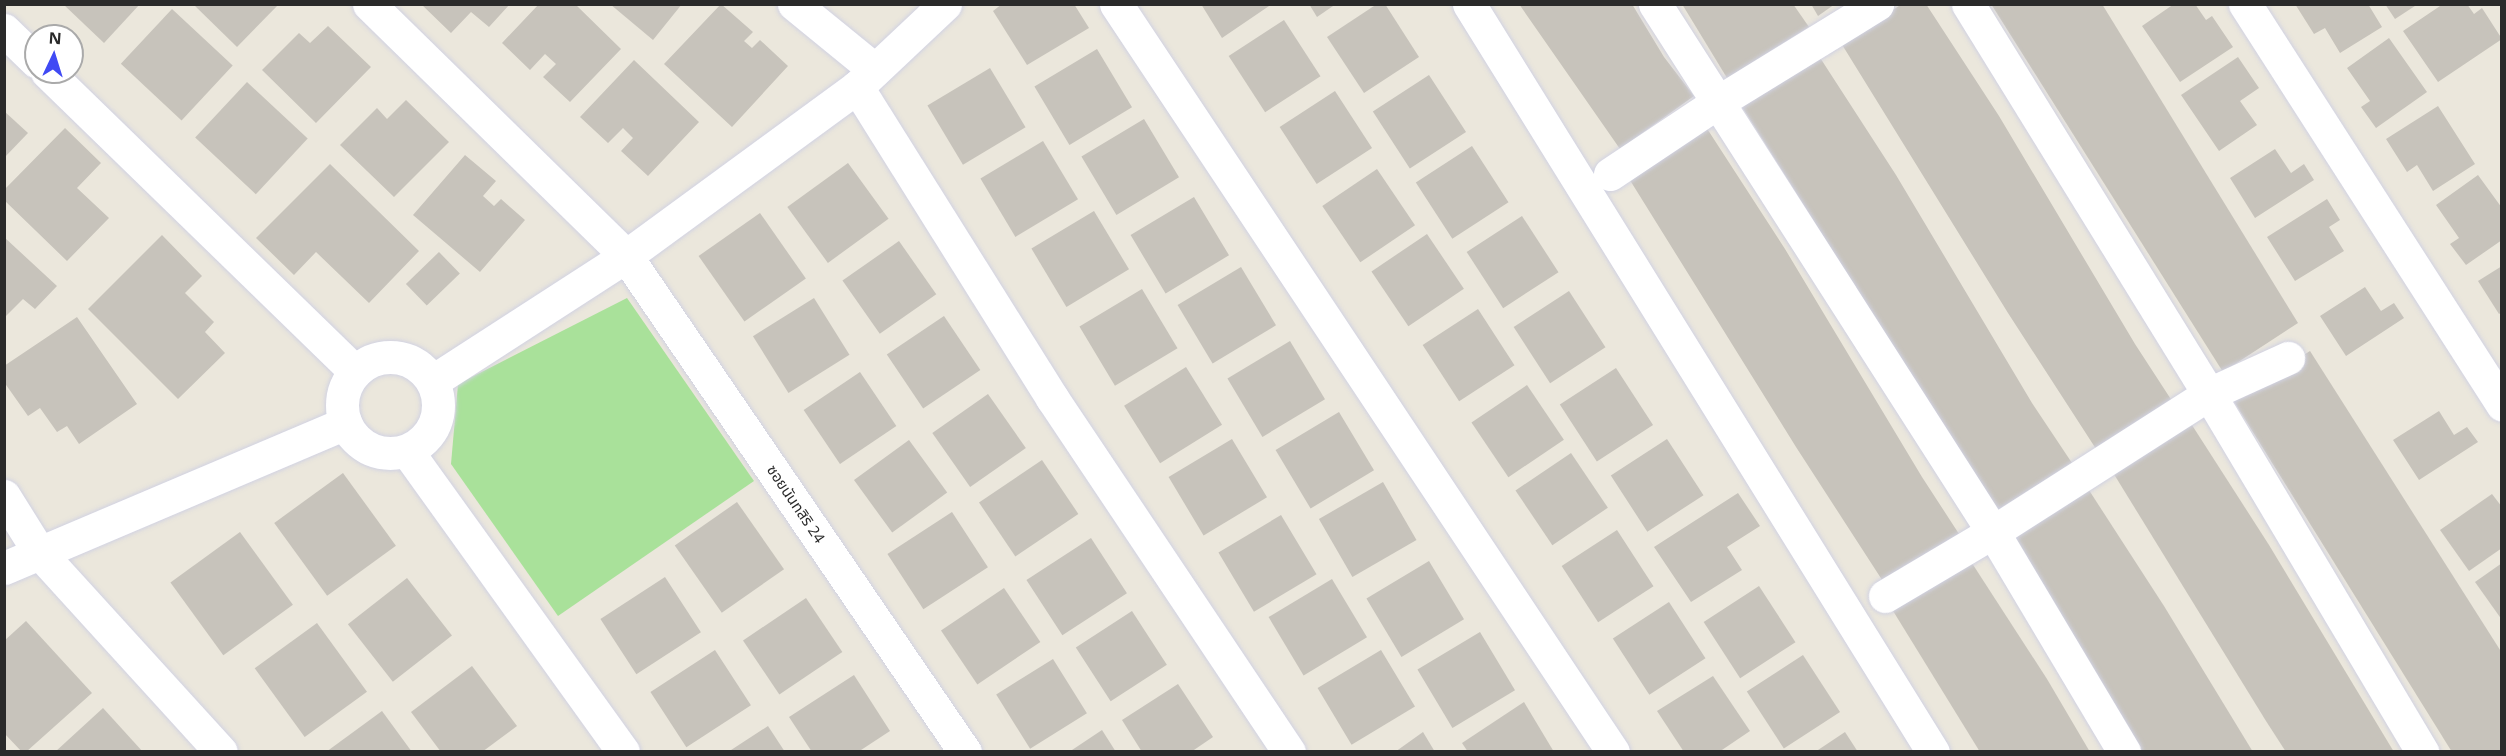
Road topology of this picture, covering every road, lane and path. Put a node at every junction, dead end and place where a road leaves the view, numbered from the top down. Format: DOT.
graph roads {
  1 [pos="369,4"];
  2 [pos="794,4"];
  3 [pos="945,4"];
  4 [pos="1116,4"];
  5 [pos="1469,4"];
  6 [pos="1655,4"];
  7 [pos="1877,4"];
  8 [pos="1968,4"];
  9 [pos="2245,4"];
  10 [pos="4,30"];
  11 [pos="24,49"];
  12 [pos="866,79"];
  13 [pos="59,84"];
  14 [pos="1718,102"];
  15 [pos="1610,174"];
  16 [pos="626,256"];
  17 [pos="2288,358"];
  18 [pos="355,372"];
  19 [pos="433,381"];
  20 [pos="2209,394"];
  21 [pos="2502,405"];
  22 [pos="345,423"];
  23 [pos="407,451"];
  24 [pos="4,496"];
  25 [pos="1994,532"];
  26 [pos="39,552"];
  27 [pos="4,568"];
  28 [pos="1884,596"];
  29 [pos="221,752"];
  30 [pos="623,752"];
  31 [pos="965,752"];
  32 [pos="1289,752"];
  33 [pos="1614,752"];
  34 [pos="1933,752"];
  35 [pos="2124,752"];
  36 [pos="2422,752"];
  1 -- 16 [label="street, ซอยนันทสิริ 24"];
  2 -- 12 [label="street"];
  3 -- 12 [label="street"];
  4 -- 33 [label="street"];
  5 -- 34 [label="street"];
  6 -- 14 [label="street"];
  7 -- 14 [label="street"];
  8 -- 20 [label="street"];
  9 -- 21 [label="street"];
  10 -- 11 [label="street"];
  12 -- 16 [label="street"];
  12 -- 32 [label="street"];
  13 -- 18 [label="street"];
  14 -- 15 [label="street"];
  14 -- 25 [label="street"];
  16 -- 19 [label="street"];
  16 -- 31 [label="street, ซอยนันทสิริ 24"];
  17 -- 20 [label="street"];
  18 -- 19 [label="street"];
  18 -- 22 [label="street"];
  19 -- 23 [label="street"];
  20 -- 25 [label="street"];
  20 -- 36 [label="street"];
  22 -- 23 [label="street"];
  22 -- 26 [label="street"];
  23 -- 30 [label="street"];
  24 -- 26 [label="street"];
  25 -- 28 [label="street"];
  25 -- 35 [label="street"];
  26 -- 27 [label="street"];
  26 -- 29 [label="street"];
}
